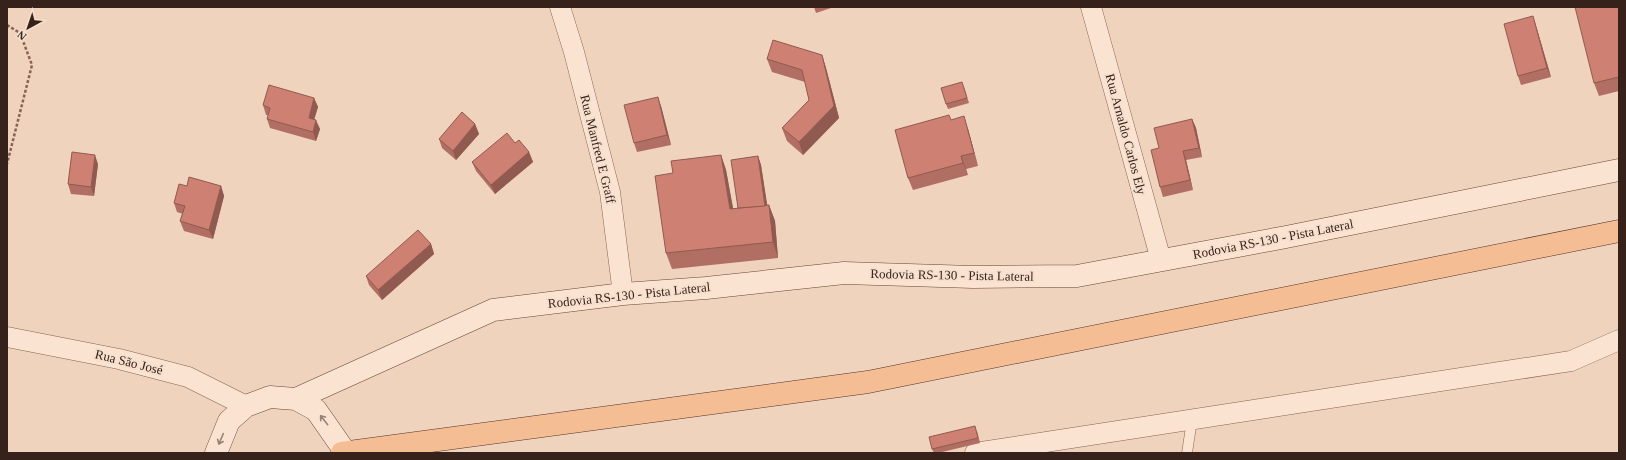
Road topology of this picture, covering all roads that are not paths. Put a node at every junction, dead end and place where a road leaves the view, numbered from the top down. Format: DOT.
graph roads {
  1 [pos="560,7"];
  2 [pos="1091,7"];
  3 [pos="1619,170"];
  4 [pos="1619,231"];
  5 [pos="1161,260"];
  6 [pos="623,294"];
  7 [pos="7,337"];
  8 [pos="1619,340"];
  9 [pos="296,400"];
  10 [pos="246,406"];
  11 [pos="1192,420"];
  12 [pos="345,452"];
  13 [pos="216,453"];
  14 [pos="975,453"];
  15 [pos="1187,453"];
  1 -- 6 [label="street, Rua Manfred E Graff"];
  2 -- 5 [label="street, Rua Arnaldo Carlos Ely"];
  3 -- 5 [label="street, Rodovia RS-130 - Pista Lateral"];
  4 -- 12 [label="main road"];
  5 -- 6 [label="street, Rodovia RS-130 - Pista Lateral"];
  6 -- 9 [label="street, Rodovia RS-130 - Pista Lateral"];
  7 -- 10 [label="street, Rua São José"];
  8 -- 11 [label="street"];
  9 -- 10 [label="street"];
  12 -- 9 [label="street, one-way"];
  10 -- 13 [label="street, one-way"];
  11 -- 14 [label="street"];
  11 -- 15 [label="lane"];
}
